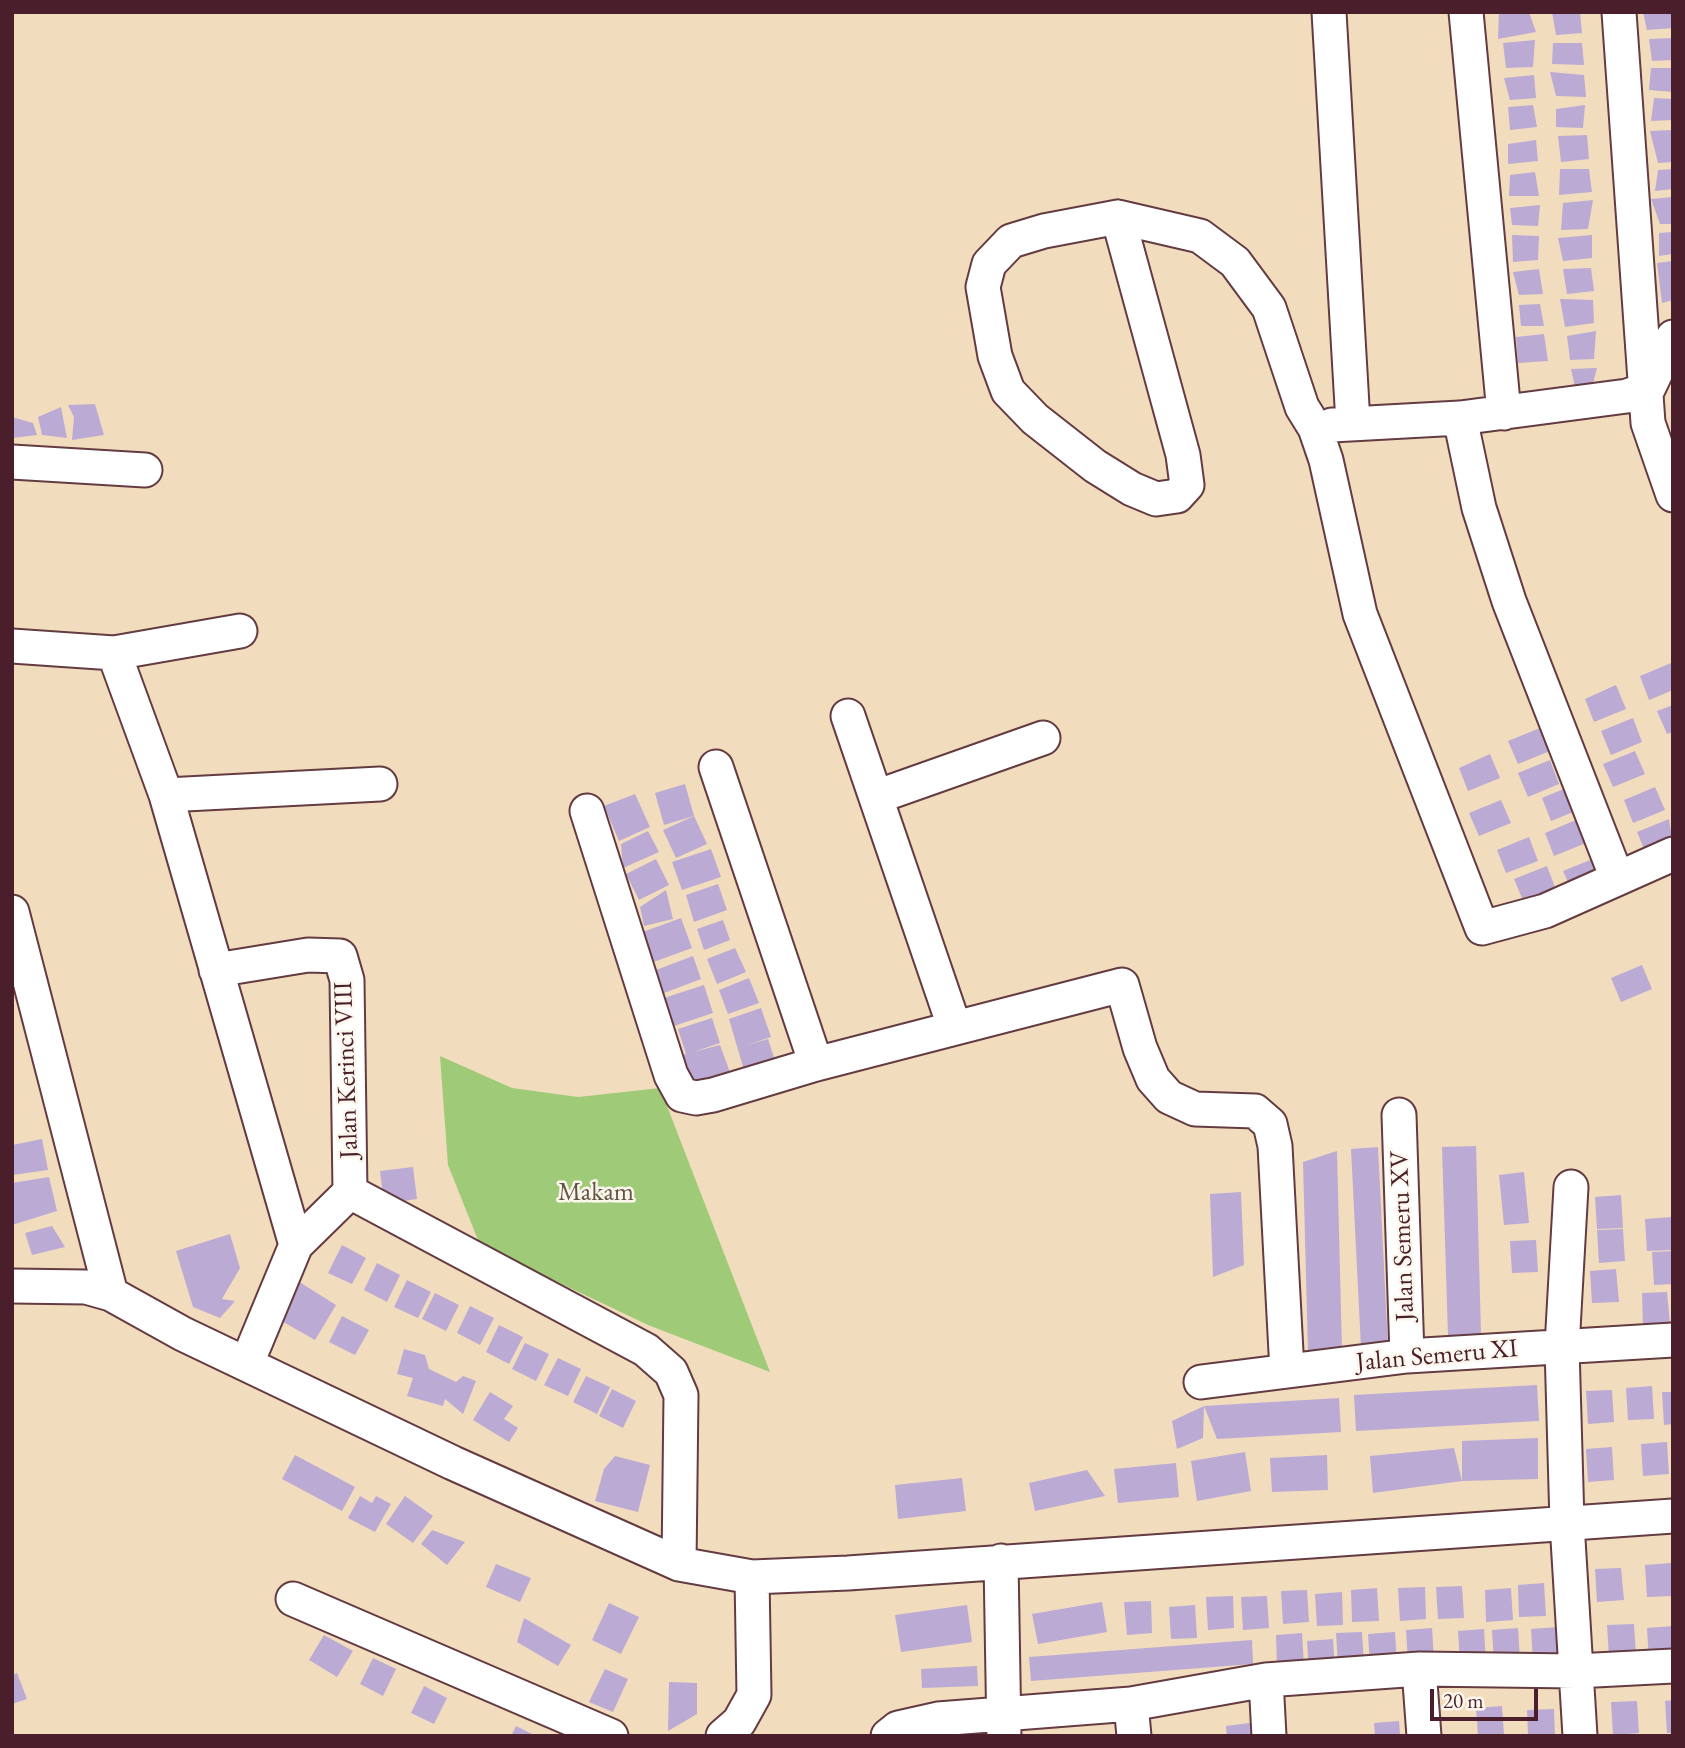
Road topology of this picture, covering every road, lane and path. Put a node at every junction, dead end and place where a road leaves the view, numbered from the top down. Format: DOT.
graph roads {
  1 [pos="1329,12"];
  2 [pos="1466,12"];
  3 [pos="1619,12"];
  4 [pos="1118,218"];
  5 [pos="1673,337"];
  6 [pos="1648,389"];
  7 [pos="1504,413"];
  8 [pos="1460,418"];
  9 [pos="1353,423"];
  10 [pos="1315,428"];
  11 [pos="12,462"];
  12 [pos="145,470"];
  13 [pos="1673,495"];
  14 [pos="240,631"];
  15 [pos="12,646"];
  16 [pos="114,653"];
  17 [pos="848,716"];
  18 [pos="1043,738"];
  19 [pos="716,767"];
  20 [pos="380,784"];
  21 [pos="166,795"];
  22 [pos="876,797"];
  23 [pos="587,811"];
  24 [pos="1673,854"];
  25 [pos="1617,878"];
  26 [pos="12,912"];
  27 [pos="216,970"];
  28 [pos="954,1027"];
  29 [pos="816,1063"];
  30 [pos="1399,1115"];
  31 [pos="1571,1187"];
  32 [pos="350,1192"];
  33 [pos="296,1245"];
  34 [pos="12,1286"];
  35 [pos="111,1294"];
  36 [pos="1673,1340"];
  37 [pos="1562,1347"];
  38 [pos="1407,1356"];
  39 [pos="247,1363"];
  40 [pos="1287,1371"];
  41 [pos="1201,1382"];
  42 [pos="1673,1516"];
  43 [pos="1567,1522"];
  44 [pos="1001,1560"];
  45 [pos="678,1563"];
  46 [pos="752,1577"];
  47 [pos="293,1599"];
  48 [pos="1673,1666"];
  49 [pos="1419,1669"];
  50 [pos="1576,1671"];
  51 [pos="1266,1680"];
  52 [pos="1133,1720"];
  53 [pos="1004,1725"];
  54 [pos="611,1736"];
  55 [pos="723,1736"];
  56 [pos="888,1736"];
  57 [pos="1269,1736"];
  58 [pos="1424,1736"];
  59 [pos="1580,1736"];
  1 -- 9 [label="street"];
  2 -- 7 [label="street"];
  3 -- 6 [label="street"];
  4 -- 4 [label="street"];
  4 -- 10 [label="street"];
  5 -- 6 [label="street"];
  6 -- 7 [label="street"];
  6 -- 13 [label="street"];
  7 -- 8 [label="street"];
  8 -- 9 [label="street"];
  8 -- 25 [label="street"];
  9 -- 10 [label="street"];
  10 -- 25 [label="street"];
  11 -- 12 [label="street"];
  14 -- 16 [label="street"];
  15 -- 16 [label="street"];
  16 -- 21 [label="street"];
  17 -- 22 [label="street"];
  18 -- 22 [label="street"];
  19 -- 29 [label="street"];
  20 -- 21 [label="street"];
  21 -- 27 [label="street"];
  22 -- 28 [label="street"];
  23 -- 29 [label="street"];
  24 -- 25 [label="street"];
  26 -- 35 [label="street"];
  27 -- 32 [label="street, Jalan Kerinci VIII"];
  27 -- 33 [label="street"];
  28 -- 29 [label="street"];
  28 -- 40 [label="street"];
  30 -- 38 [label="street, Jalan Semeru XV"];
  31 -- 37 [label="street"];
  32 -- 33 [label="street, Jalan Kerinci VIII"];
  32 -- 45 [label="street"];
  33 -- 39 [label="street"];
  34 -- 35 [label="street"];
  35 -- 39 [label="street"];
  36 -- 37 [label="street, Jalan Semeru XI"];
  37 -- 38 [label="street, Jalan Semeru XI"];
  37 -- 43 [label="street"];
  38 -- 40 [label="street, Jalan Semeru XI"];
  39 -- 45 [label="street"];
  40 -- 41 [label="street, Jalan Semeru XI"];
  42 -- 43 [label="street"];
  43 -- 44 [label="street"];
  43 -- 50 [label="street"];
  44 -- 46 [label="street"];
  44 -- 53 [label="street"];
  45 -- 46 [label="street"];
  46 -- 55 [label="street"];
  47 -- 54 [label="street"];
  48 -- 50 [label="street"];
  49 -- 50 [label="street"];
  49 -- 51 [label="street"];
  49 -- 58 [label="street"];
  50 -- 59 [label="street"];
  51 -- 52 [label="street"];
  51 -- 57 [label="street"];
  52 -- 53 [label="street"];
  53 -- 56 [label="street"];
}
